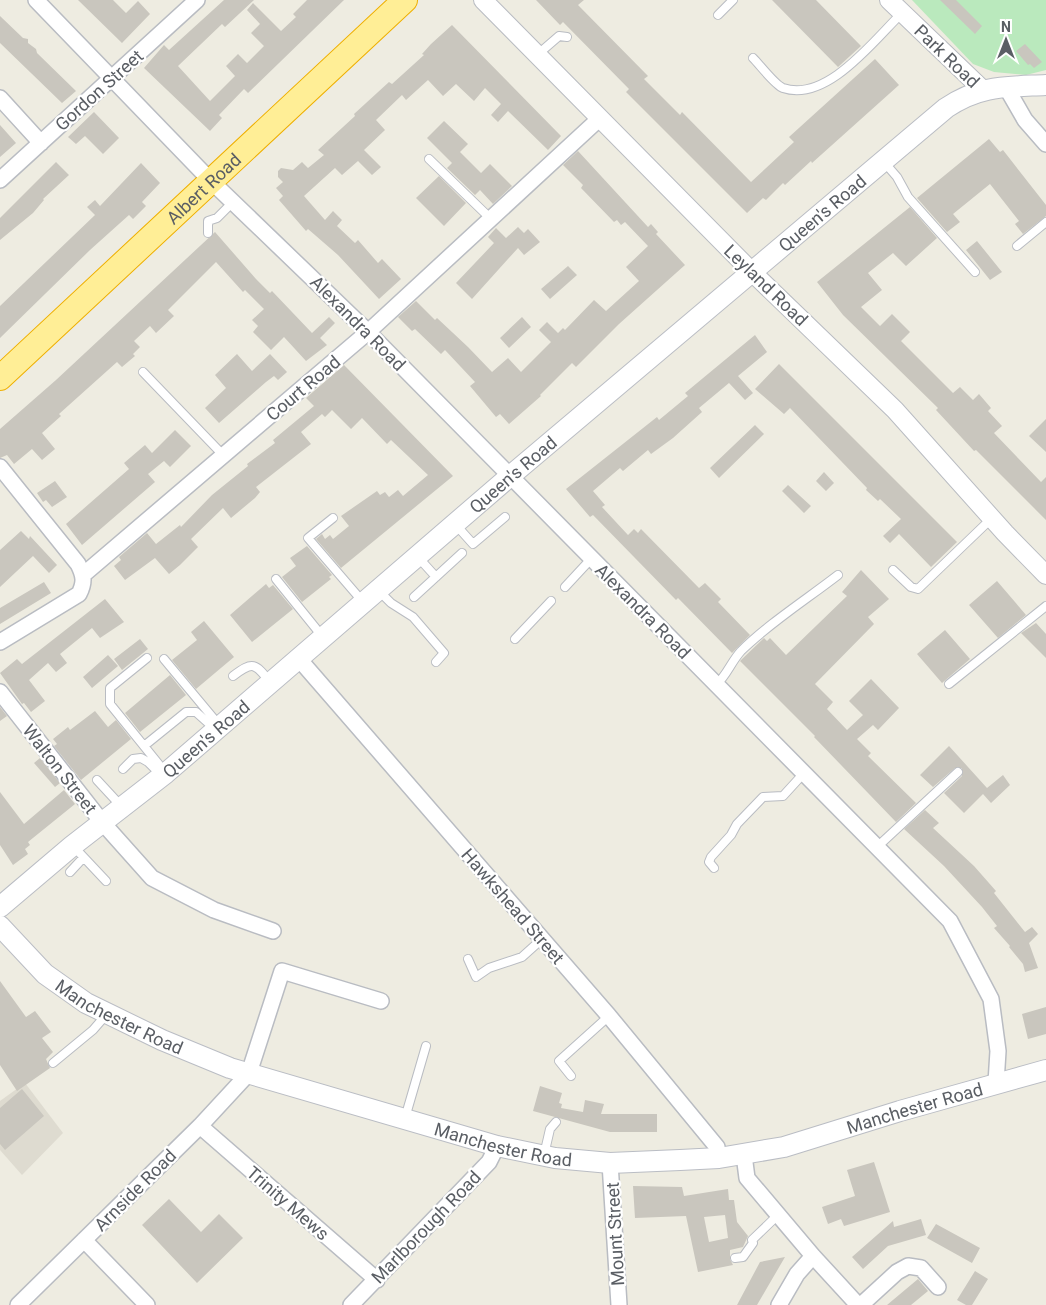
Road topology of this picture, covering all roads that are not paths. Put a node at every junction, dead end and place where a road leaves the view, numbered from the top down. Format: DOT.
graph roads {
  1 [pos="36,0"];
  2 [pos="197,0"];
  3 [pos="406,0"];
  4 [pos="483,0"];
  5 [pos="733,0"];
  6 [pos="895,6"];
  7 [pos="718,15"];
  8 [pos="567,37"];
  9 [pos="537,55"];
  10 [pos="753,58"];
  11 [pos="112,79"];
  12 [pos="1046,85"];
  13 [pos="1006,87"];
  14 [pos="983,90"];
  15 [pos="0,98"];
  16 [pos="599,119"];
  17 [pos="41,143"];
  18 [pos="1046,144"];
  19 [pos="429,159"];
  20 [pos="884,162"];
  21 [pos="0,180"];
  22 [pos="211,181"];
  23 [pos="233,202"];
  24 [pos="490,218"];
  25 [pos="1046,222"];
  26 [pos="208,233"];
  27 [pos="1018,246"];
  28 [pos="752,272"];
  29 [pos="976,272"];
  30 [pos="368,332"];
  31 [pos="143,372"];
  32 [pos="0,378"];
  33 [pos="224,456"];
  34 [pos="0,467"];
  35 [pos="509,477"];
  36 [pos="505,517"];
  37 [pos="333,518"];
  38 [pos="992,518"];
  39 [pos="454,524"];
  40 [pos="462,553"];
  41 [pos="417,556"];
  42 [pos="591,560"];
  43 [pos="893,570"];
  44 [pos="1046,574"];
  45 [pos="83,575"];
  46 [pos="838,575"];
  47 [pos="436,577"];
  48 [pos="276,579"];
  49 [pos="565,587"];
  50 [pos="370,596"];
  51 [pos="414,597"];
  52 [pos="551,601"];
  53 [pos="1046,606"];
  54 [pos="324,637"];
  55 [pos="515,639"];
  56 [pos="0,642"];
  57 [pos="147,658"];
  58 [pos="164,659"];
  59 [pos="299,659"];
  60 [pos="436,662"];
  61 [pos="233,676"];
  62 [pos="271,683"];
  63 [pos="948,684"];
  64 [pos="716,685"];
  65 [pos="0,692"];
  66 [pos="218,729"];
  67 [pos="144,746"];
  68 [pos="123,769"];
  69 [pos="958,772"];
  70 [pos="804,773"];
  71 [pos="164,775"];
  72 [pos="97,780"];
  73 [pos="122,807"];
  74 [pos="102,822"];
  75 [pos="877,847"];
  76 [pos="78,852"];
  77 [pos="714,868"];
  78 [pos="70,872"];
  79 [pos="106,881"];
  80 [pos="0,907"];
  81 [pos="0,926"];
  82 [pos="272,931"];
  83 [pos="542,939"];
  84 [pos="468,958"];
  85 [pos="381,1001"];
  86 [pos="107,1013"];
  87 [pos="609,1016"];
  88 [pos="426,1046"];
  89 [pos="53,1063"];
  90 [pos="1046,1070"];
  91 [pos="249,1073"];
  92 [pos="571,1076"];
  93 [pos="996,1083"];
  94 [pos="405,1118"];
  95 [pos="556,1122"];
  96 [pos="200,1126"];
  97 [pos="497,1146"];
  98 [pos="744,1154"];
  99 [pos="544,1157"];
  100 [pos="719,1158"];
  101 [pos="610,1163"];
  102 [pos="778,1215"];
  103 [pos="84,1240"];
  104 [pos="813,1256"];
  105 [pos="735,1258"];
  106 [pos="377,1280"];
  107 [pos="938,1287"];
  108 [pos="18,1305"];
  109 [pos="148,1305"];
  110 [pos="351,1305"];
  111 [pos="619,1305"];
  112 [pos="779,1305"];
  113 [pos="860,1305"];
  1 -- 11 [label="street, Alexandra Road"];
  2 -- 11 [label="street, Gordon Street"];
  3 -- 22 [label="highway, Albert Road"];
  4 -- 9 [label="street, Leyland Road"];
  5 -- 7 [label="lane"];
  6 -- 10 [label="lane"];
  6 -- 14 [label="street, Park Road"];
  8 -- 9 [label="lane"];
  9 -- 16 [label="street, Leyland Road"];
  11 -- 17 [label="street, Gordon Street"];
  11 -- 22 [label="street, Alexandra Road"];
  12 -- 13 [label="main road, Queen's Road"];
  13 -- 14 [label="main road, Queen's Road"];
  13 -- 18 [label="street, Park Road"];
  14 -- 20 [label="main road, Queen's Road"];
  15 -- 17 [label="street"];
  16 -- 24 [label="street, Court Road"];
  16 -- 28 [label="street, Leyland Road"];
  17 -- 21 [label="street, Gordon Street"];
  19 -- 24 [label="lane"];
  20 -- 28 [label="main road, Queen's Road"];
  20 -- 29 [label="lane"];
  22 -- 23 [label="street, Alexandra Road"];
  22 -- 32 [label="highway, Albert Road"];
  23 -- 26 [label="lane"];
  23 -- 30 [label="street, Alexandra Road"];
  24 -- 30 [label="street, Court Road"];
  25 -- 27 [label="lane"];
  28 -- 35 [label="main road, Queen's Road"];
  28 -- 38 [label="street, Leyland Road"];
  30 -- 33 [label="street, Court Road"];
  30 -- 35 [label="street, Alexandra Road"];
  31 -- 33 [label="lane"];
  33 -- 45 [label="street, Court Road"];
  34 -- 45 [label="street"];
  35 -- 39 [label="main road, Queen's Road"];
  35 -- 42 [label="street, Alexandra Road"];
  36 -- 39 [label="lane"];
  37 -- 50 [label="lane"];
  38 -- 43 [label="lane"];
  38 -- 44 [label="street, Leyland Road"];
  39 -- 41 [label="main road, Queen's Road"];
  40 -- 47 [label="lane"];
  41 -- 47 [label="lane"];
  41 -- 50 [label="main road, Queen's Road"];
  42 -- 49 [label="lane"];
  42 -- 64 [label="street, Alexandra Road"];
  45 -- 56 [label="street, Court Road"];
  46 -- 64 [label="lane"];
  47 -- 51 [label="lane"];
  48 -- 54 [label="lane"];
  50 -- 54 [label="main road, Queen's Road"];
  50 -- 60 [label="lane"];
  52 -- 55 [label="lane"];
  53 -- 63 [label="lane"];
  54 -- 59 [label="main road, Queen's Road"];
  57 -- 67 [label="lane"];
  58 -- 66 [label="lane"];
  59 -- 62 [label="main road, Queen's Road"];
  59 -- 83 [label="street, Hawkshead Street"];
  61 -- 62 [label="lane"];
  62 -- 66 [label="main road, Queen's Road"];
  64 -- 70 [label="street, Alexandra Road"];
  65 -- 74 [label="street, Walton Street"];
  66 -- 67 [label="lane"];
  66 -- 71 [label="main road, Queen's Road"];
  67 -- 71 [label="lane"];
  68 -- 71 [label="lane"];
  69 -- 75 [label="lane"];
  70 -- 75 [label="street, Alexandra Road"];
  70 -- 77 [label="lane"];
  71 -- 73 [label="main road, Queen's Road"];
  72 -- 73 [label="lane"];
  73 -- 74 [label="main road, Queen's Road"];
  74 -- 76 [label="main road, Queen's Road"];
  74 -- 82 [label="street, Walton Street"];
  75 -- 93 [label="street, Alexandra Road"];
  76 -- 78 [label="lane"];
  76 -- 79 [label="lane"];
  76 -- 80 [label="main road, Queen's Road"];
  81 -- 86 [label="main road, Manchester Road"];
  83 -- 84 [label="lane"];
  83 -- 87 [label="street, Hawkshead Street"];
  85 -- 91 [label="street"];
  86 -- 89 [label="lane"];
  86 -- 91 [label="main road, Manchester Road"];
  87 -- 92 [label="lane"];
  87 -- 100 [label="street, Hawkshead Street"];
  88 -- 94 [label="lane"];
  90 -- 93 [label="main road, Manchester Road"];
  91 -- 94 [label="main road, Manchester Road"];
  91 -- 96 [label="street, Arnside Road"];
  93 -- 98 [label="main road, Manchester Road"];
  94 -- 97 [label="main road, Manchester Road"];
  95 -- 99 [label="lane"];
  96 -- 103 [label="street, Arnside Road"];
  96 -- 106 [label="street, Trinity Mews"];
  97 -- 99 [label="main road, Manchester Road"];
  97 -- 106 [label="street, Marlborough Road"];
  98 -- 100 [label="main road, Manchester Road"];
  98 -- 102 [label="street"];
  99 -- 101 [label="main road, Manchester Road"];
  100 -- 101 [label="main road, Manchester Road"];
  101 -- 111 [label="street, Mount Street"];
  102 -- 104 [label="street"];
  102 -- 105 [label="lane"];
  103 -- 108 [label="street, Arnside Road"];
  103 -- 109 [label="street"];
  104 -- 112 [label="street"];
  104 -- 113 [label="street"];
  106 -- 110 [label="street, Marlborough Road"];
  107 -- 113 [label="street"];
}
